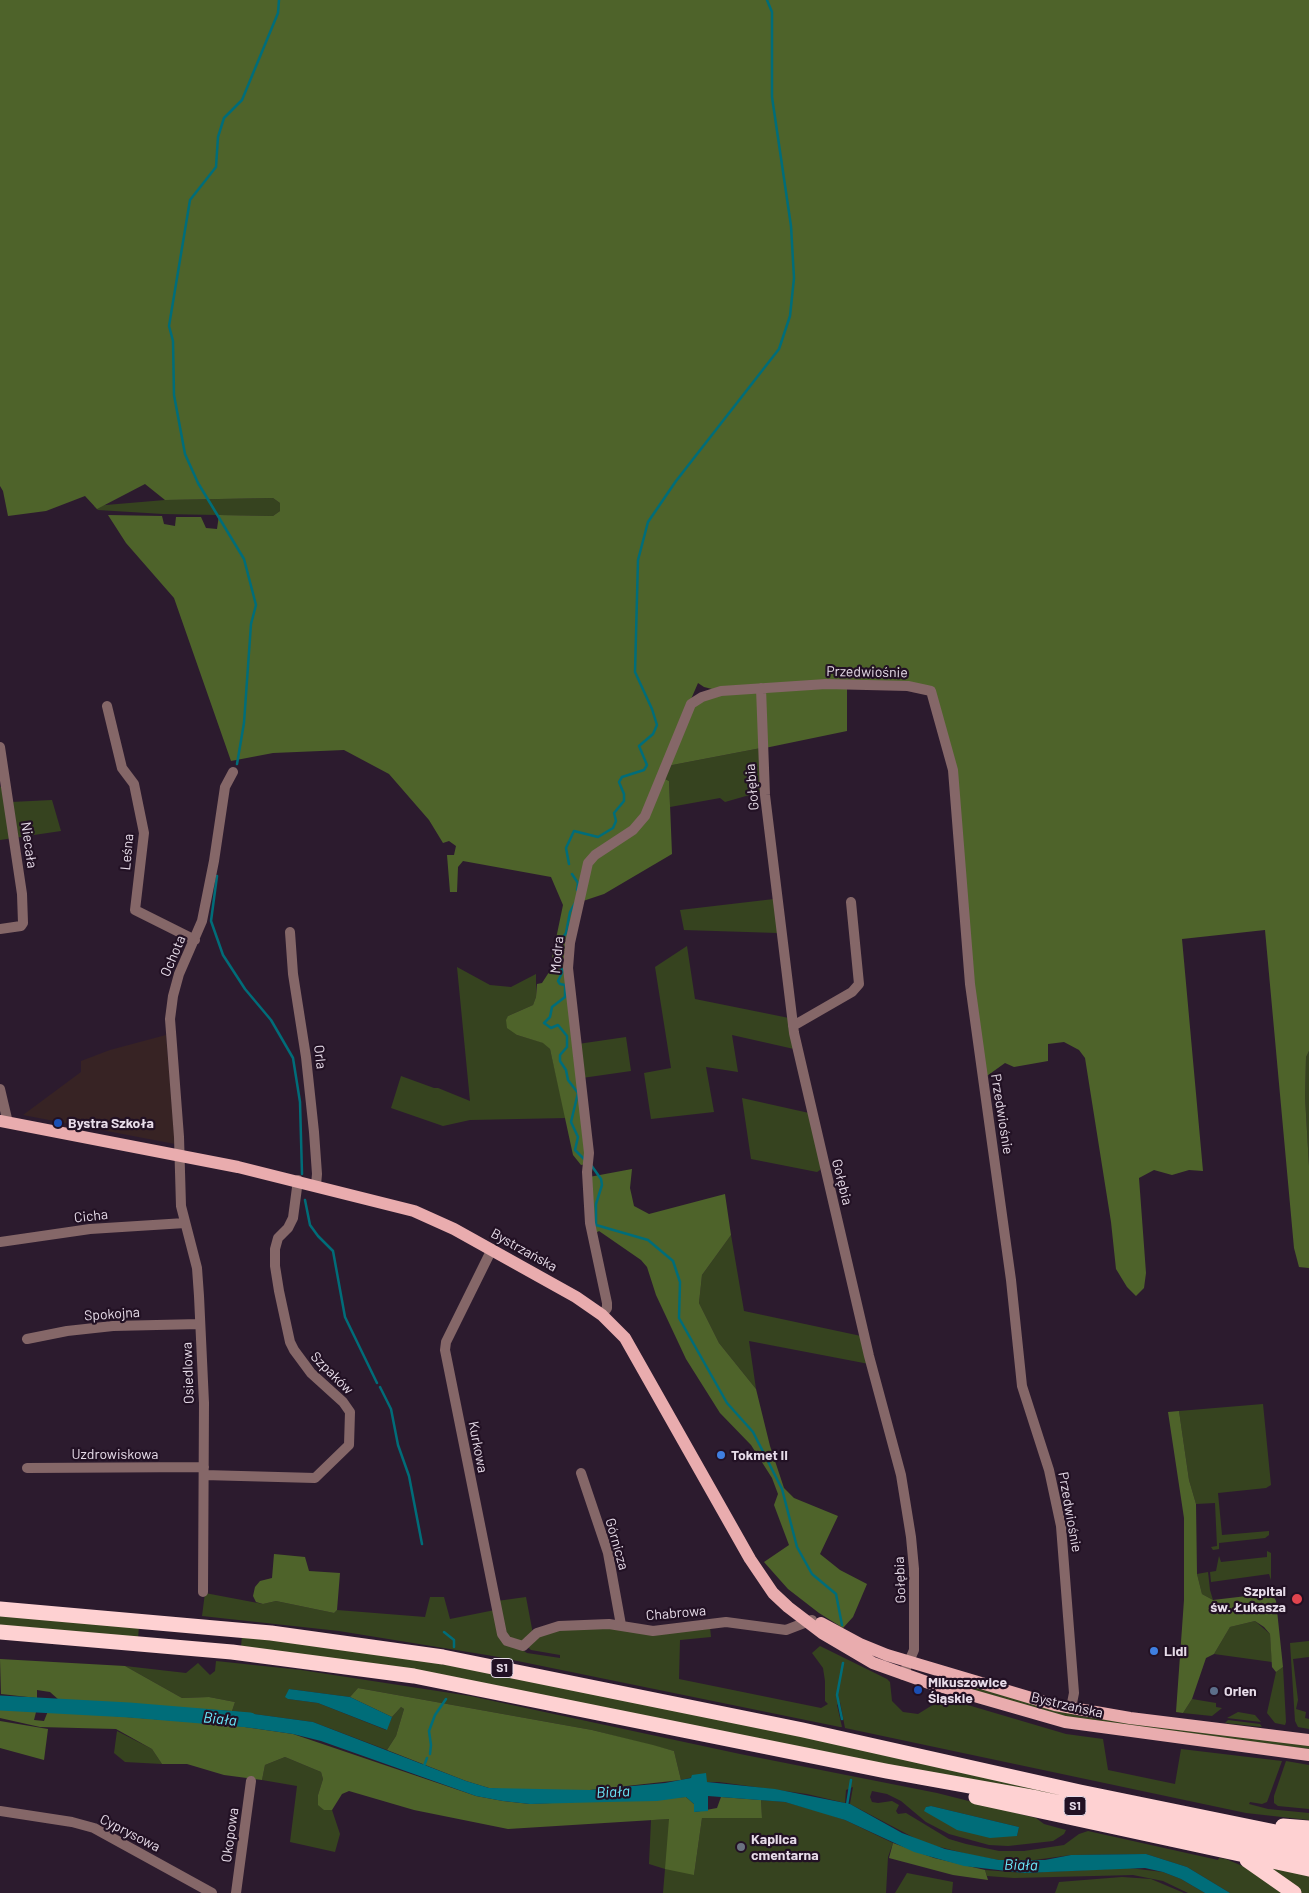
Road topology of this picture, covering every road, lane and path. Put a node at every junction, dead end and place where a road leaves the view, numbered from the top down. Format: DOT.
graph roads {
  1 [pos="761,688"];
  2 [pos="107,706"];
  3 [pos="0,747"];
  4 [pos="233,772"];
  5 [pos="851,902"];
  6 [pos="0,928"];
  7 [pos="290,932"];
  8 [pos="195,940"];
  9 [pos="793,1026"];
  10 [pos="0,1088"];
  11 [pos="4,1122"];
  12 [pos="178,1155"];
  13 [pos="298,1180"];
  14 [pos="316,1185"];
  15 [pos="185,1224"];
  16 [pos="0,1242"];
  17 [pos="492,1250"];
  18 [pos="602,1315"];
  19 [pos="200,1324"];
  20 [pos="27,1339"];
  21 [pos="27,1468"];
  22 [pos="204,1471"];
  23 [pos="581,1473"];
  24 [pos="202,1592"];
  25 [pos="0,1609"];
  26 [pos="811,1621"];
  27 [pos="621,1625"];
  28 [pos="0,1632"];
  29 [pos="523,1646"];
  30 [pos="910,1662"];
  31 [pos="903,1675"];
  32 [pos="1071,1708"];
  33 [pos="1309,1740"];
  34 [pos="1309,1755"];
  35 [pos="886,1771"];
  36 [pos="251,1781"];
  37 [pos="0,1811"];
  38 [pos="1212,1819"];
  39 [pos="1309,1828"];
  40 [pos="1309,1839"];
  41 [pos="1235,1853"];
  42 [pos="1309,1854"];
  43 [pos="1309,1869"];
  44 [pos="212,1893"];
  45 [pos="236,1893"];
  46 [pos="1294,1893"];
  1 -- 9 [label="street, Gołębia"];
  1 -- 18 [label="street, Modra"];
  1 -- 32 [label="street, Przedwiośnie"];
  2 -- 8 [label="street, Leśna"];
  3 -- 6 [label="street, Niecała"];
  4 -- 8 [label="street, Ochota"];
  5 -- 9 [label="street"];
  7 -- 14 [label="street, Orla"];
  8 -- 12 [label="street, Ochota"];
  9 -- 30 [label="street, Gołębia"];
  10 -- 11 [label="street"];
  11 -- 12 [label="main road, Bystrzańska"];
  12 -- 13 [label="main road, Bystrzańska"];
  12 -- 15 [label="street, Osiedlowa"];
  13 -- 14 [label="main road, Bystrzańska"];
  13 -- 22 [label="street, Szpaków"];
  14 -- 17 [label="main road, Bystrzańska"];
  15 -- 16 [label="street, Cicha"];
  15 -- 19 [label="street, Osiedlowa"];
  17 -- 18 [label="main road, Bystrzańska"];
  17 -- 29 [label="street, Kurkowa"];
  18 -- 26 [label="main road, Bystrzańska"];
  19 -- 20 [label="street, Spokojna"];
  19 -- 22 [label="street, Osiedlowa"];
  21 -- 22 [label="street, Uzdrowiskowa"];
  22 -- 24 [label="street, Osiedlowa"];
  23 -- 27 [label="street, Górnicza"];
  25 -- 38 [label="highway, S1"];
  26 -- 27 [label="street, Chabrowa"];
  26 -- 30 [label="main road, Bystrzańska"];
  26 -- 31 [label="main road, Bystrzańska"];
  27 -- 29 [label="street, Chabrowa"];
  28 -- 35 [label="highway, S1"];
  30 -- 31 [label="street, Gołębia"];
  30 -- 32 [label="main road, Bystrzańska"];
  31 -- 34 [label="main road, Bystrzańska"];
  32 -- 33 [label="main road, Bystrzańska"];
  35 -- 41 [label="highway"];
  35 -- 42 [label="highway, S1"];
  36 -- 45 [label="street, Okopowa"];
  37 -- 44 [label="street, Cyprysowa"];
  38 -- 39 [label="highway"];
  38 -- 40 [label="highway, S1"];
  41 -- 43 [label="highway"];
  41 -- 46 [label="highway"];
}
